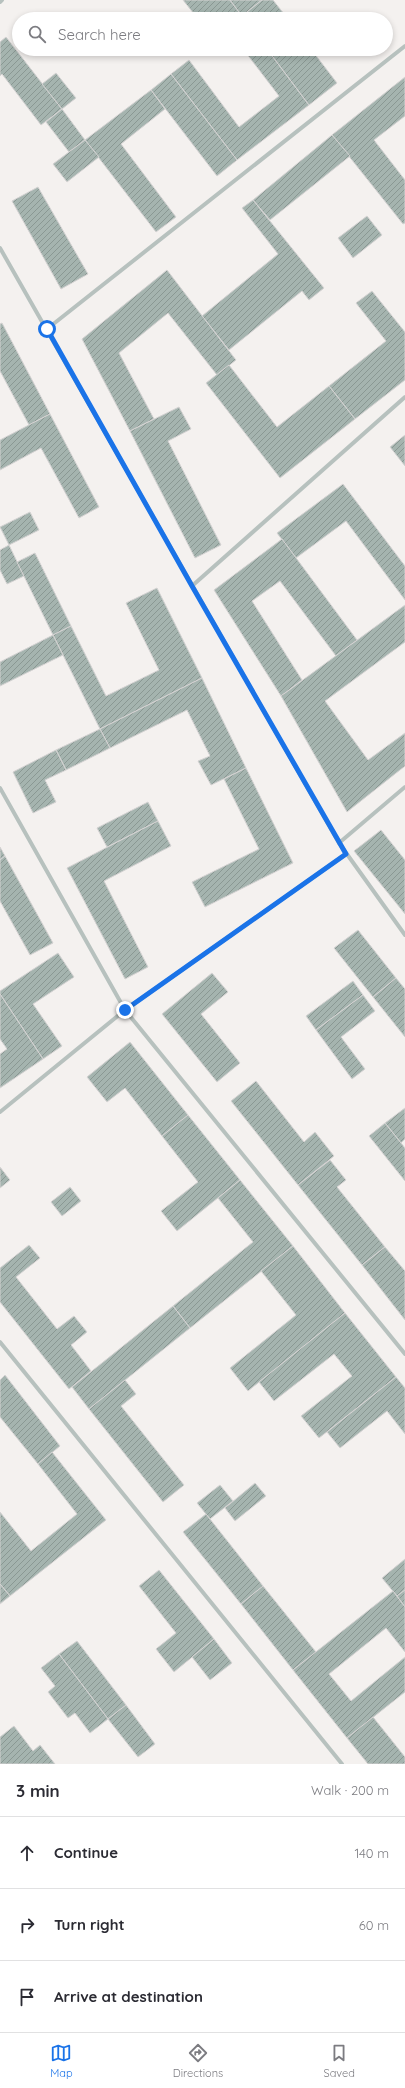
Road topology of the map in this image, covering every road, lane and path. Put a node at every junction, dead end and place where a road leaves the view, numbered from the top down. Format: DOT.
graph roads {
  1 [pos="405,46"];
  2 [pos="393,55"];
  3 [pos="392,56"];
  4 [pos="0,248"];
  5 [pos="47,329"];
  6 [pos="405,397"];
  7 [pos="192,586"];
  8 [pos="405,787"];
  9 [pos="0,788"];
  10 [pos="339,843"];
  11 [pos="346,854"];
  12 [pos="405,935"];
  13 [pos="125,1010"];
  14 [pos="0,1112"];
  15 [pos="0,1342"];
  16 [pos="405,1354"];
  17 [pos="342,1764"];
  1 -- 2 [label="street"];
  3 -- 5 [label="street"];
  4 -- 5 [label="street"];
  5 -- 7 [label="street"];
  6 -- 7 [label="street"];
  7 -- 10 [label="street"];
  8 -- 10 [label="street"];
  9 -- 13 [label="street"];
  10 -- 11 [label="street"];
  11 -- 12 [label="street"];
  11 -- 13 [label="street"];
  13 -- 14 [label="street"];
  13 -- 16 [label="street"];
  15 -- 17 [label="street"];
}
